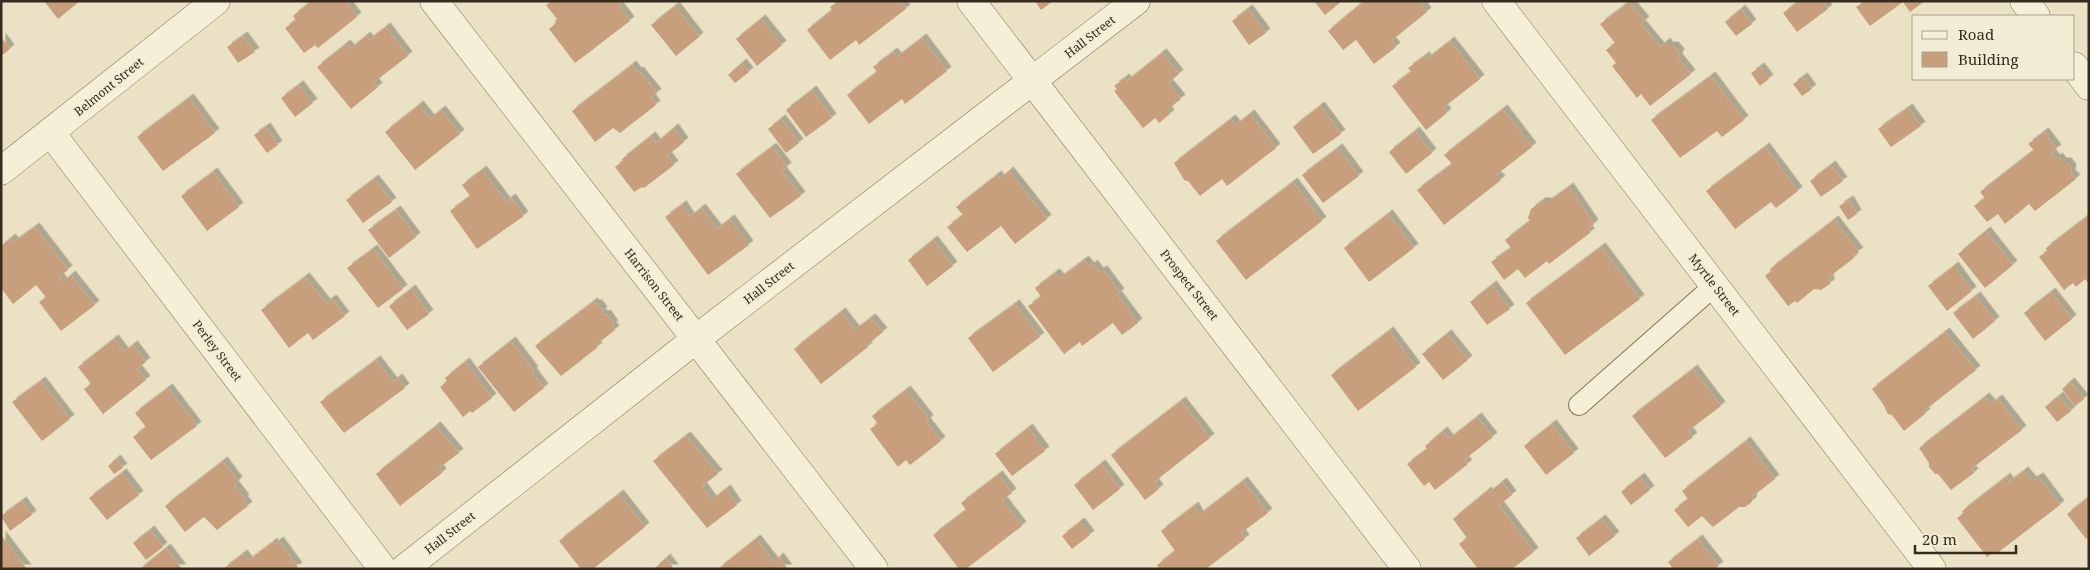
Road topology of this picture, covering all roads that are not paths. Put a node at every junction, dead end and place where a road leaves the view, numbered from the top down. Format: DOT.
graph roads {
  1 [pos="216,1"];
  2 [pos="434,1"];
  3 [pos="971,1"];
  4 [pos="1136,1"];
  5 [pos="1496,1"];
  6 [pos="2024,1"];
  7 [pos="2035,15"];
  8 [pos="2075,67"];
  9 [pos="1032,82"];
  10 [pos="2089,86"];
  11 [pos="51,133"];
  12 [pos="1,171"];
  13 [pos="1714,286"];
  14 [pos="696,339"];
  15 [pos="1579,405"];
  16 [pos="383,569"];
  17 [pos="404,569"];
  18 [pos="874,569"];
  19 [pos="1407,569"];
  20 [pos="1932,569"];
  1 -- 11 [label="street, Belmont Street"];
  2 -- 14 [label="street, Harrison Street"];
  3 -- 9 [label="street, Prospect Street"];
  4 -- 9 [label="street, Hall Street"];
  5 -- 13 [label="street, Myrtle Street"];
  6 -- 7 [label="street"];
  8 -- 10 [label="street"];
  9 -- 14 [label="street, Hall Street"];
  9 -- 19 [label="street, Prospect Street"];
  11 -- 12 [label="street, Belmont Street"];
  11 -- 16 [label="street, Perley Street"];
  13 -- 15 [label="lane"];
  13 -- 20 [label="street, Myrtle Street"];
  14 -- 17 [label="street, Hall Street"];
  14 -- 18 [label="street, Harrison Street"];
}
